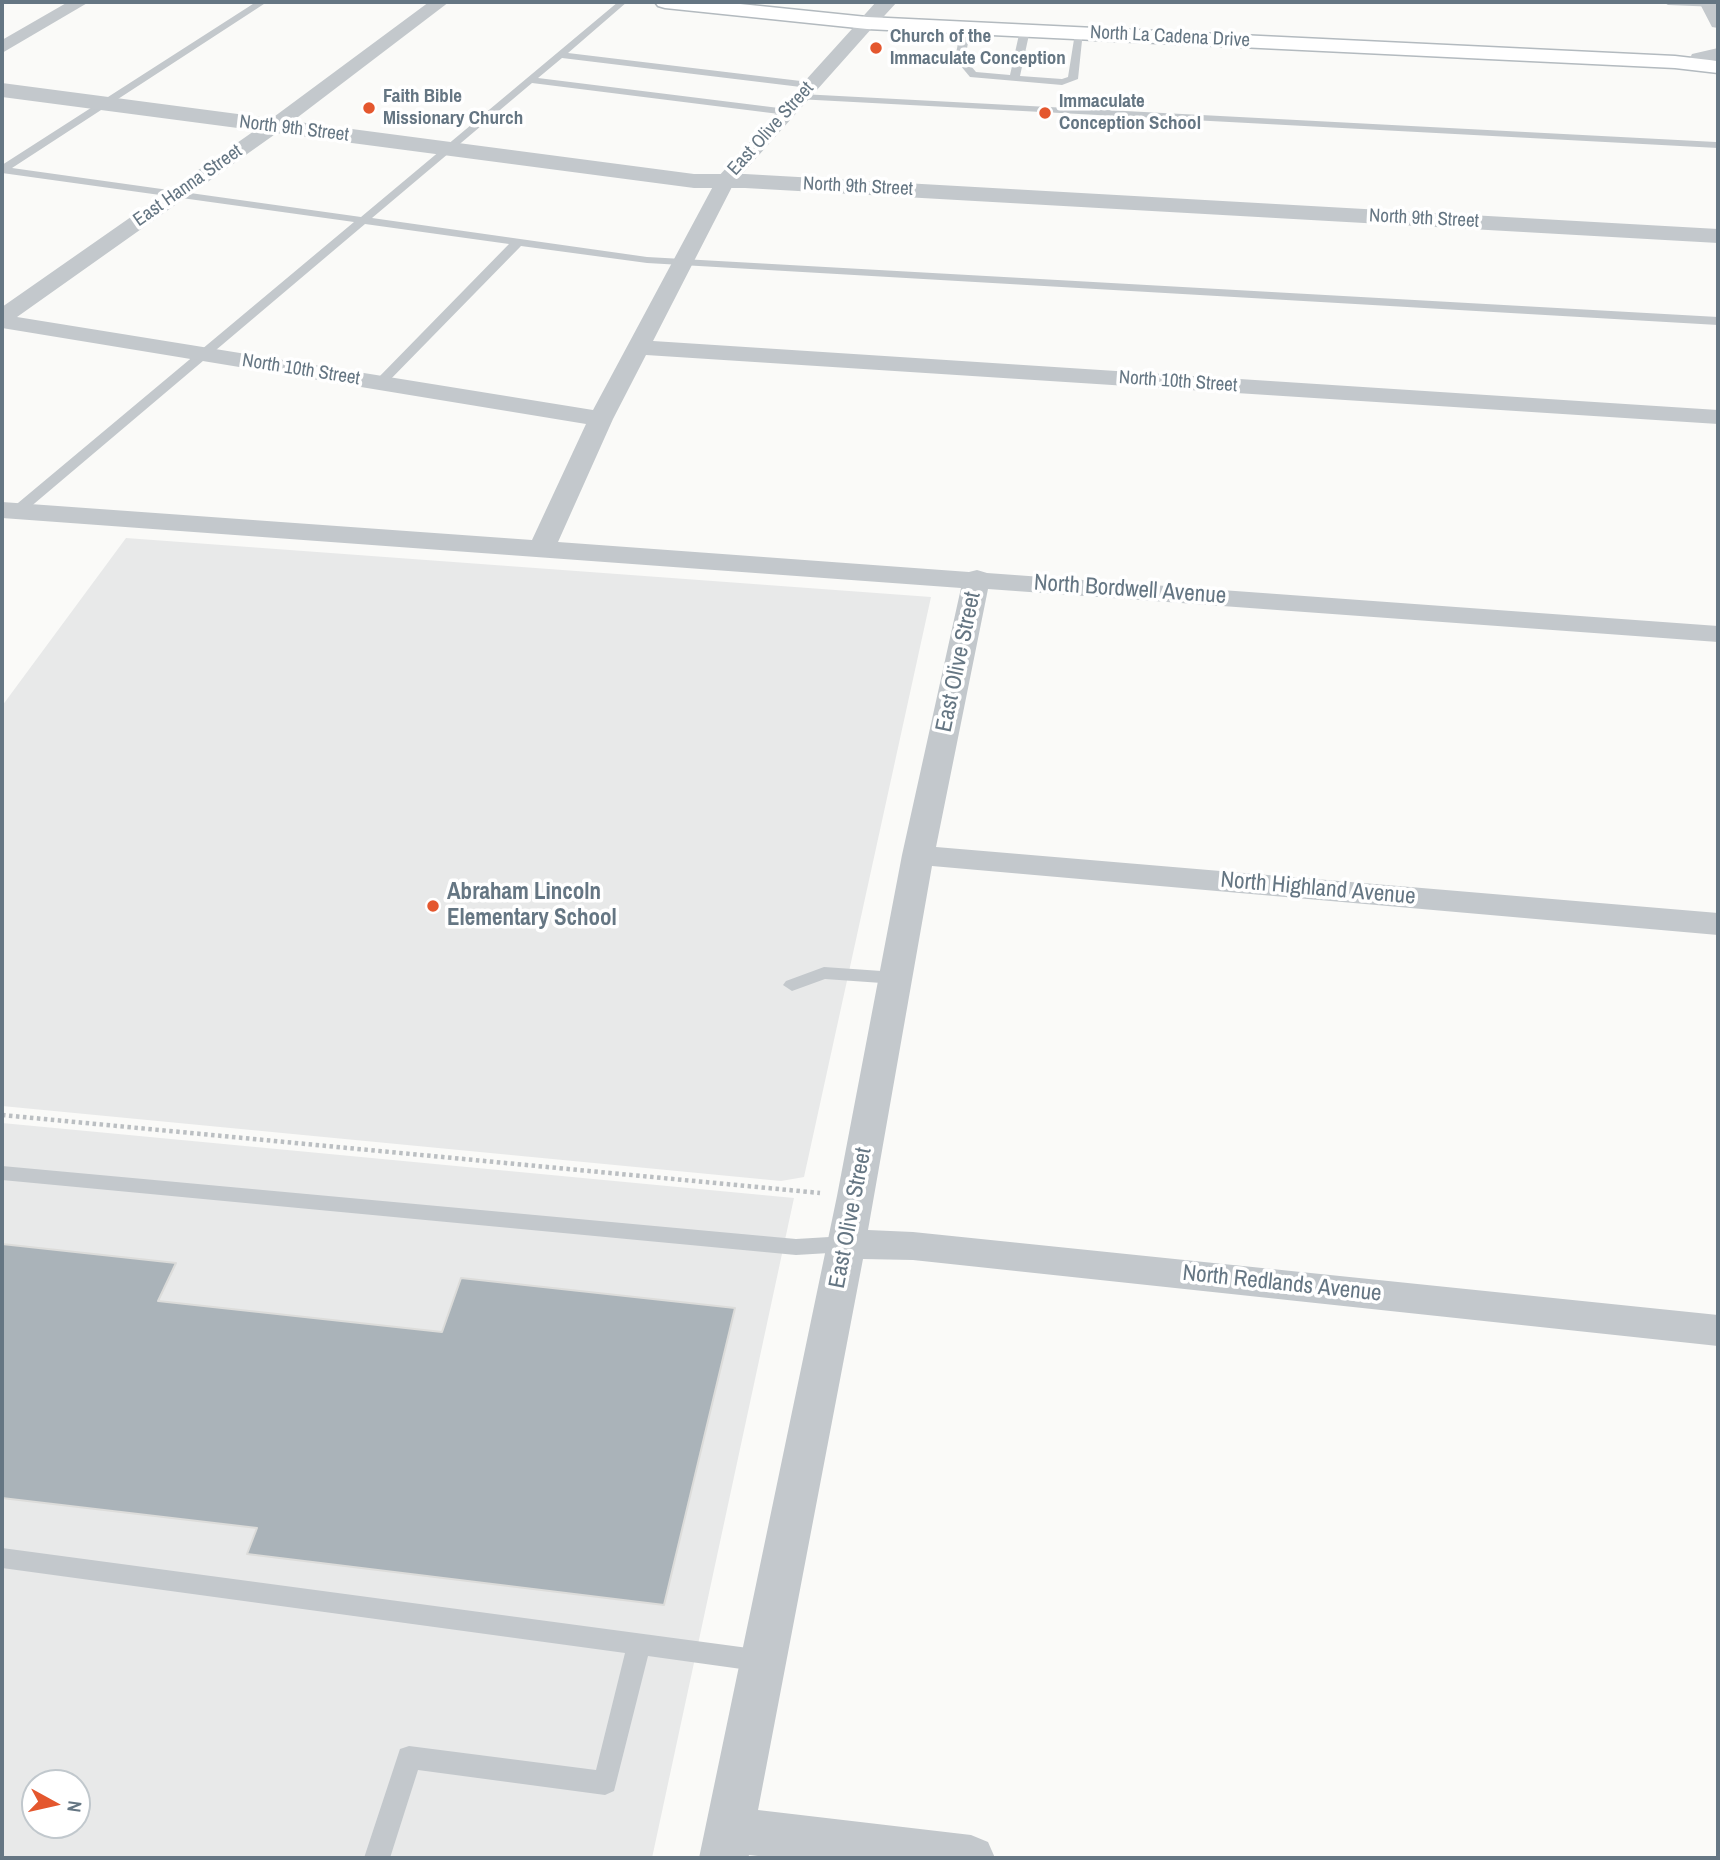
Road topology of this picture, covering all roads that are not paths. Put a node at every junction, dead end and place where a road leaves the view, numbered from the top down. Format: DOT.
graph roads {
  1 [pos="80,2"];
  2 [pos="262,2"];
  3 [pos="440,2"];
  4 [pos="623,2"];
  5 [pos="665,2"];
  6 [pos="887,2"];
  7 [pos="1668,2"];
  8 [pos="1712,3"];
  9 [pos="867,23"];
  10 [pos="1718,23"];
  11 [pos="966,27"];
  12 [pos="1026,30"];
  13 [pos="1080,33"];
  14 [pos="2,48"];
  15 [pos="560,55"];
  16 [pos="1606,58"];
  17 [pos="1713,60"];
  18 [pos="1014,79"];
  19 [pos="1718,79"];
  20 [pos="529,80"];
  21 [pos="2,90"];
  22 [pos="799,98"];
  23 [pos="105,104"];
  24 [pos="274,126"];
  25 [pos="1716,145"];
  26 [pos="448,148"];
  27 [pos="724,181"];
  28 [pos="175,196"];
  29 [pos="362,221"];
  30 [pos="1718,236"];
  31 [pos="518,242"];
  32 [pos="683,261"];
  33 [pos="2,319"];
  34 [pos="1718,321"];
  35 [pos="638,347"];
  36 [pos="204,354"];
  37 [pos="380,383"];
  38 [pos="1718,417"];
  39 [pos="601,419"];
  40 [pos="9,511"];
  41 [pos="542,548"];
  42 [pos="977,579"];
  43 [pos="1718,634"];
  44 [pos="918,855"];
  45 [pos="1718,924"];
  46 [pos="896,978"];
  47 [pos="792,985"];
  48 [pos="2,1173"];
  49 [pos="846,1244"];
  50 [pos="1718,1330"];
  51 [pos="2,1558"];
  52 [pos="639,1644"];
  53 [pos="763,1661"];
  54 [pos="727,1844"];
  55 [pos="377,1858"];
  56 [pos="971,1858"];
  1 -- 14 [label="street"];
  2 -- 23 [label="lane"];
  3 -- 24 [label="street, East Hanna Street"];
  4 -- 15 [label="lane"];
  5 -- 9 [label="main road, North La Cadena Drive"];
  6 -- 9 [label="street"];
  7 -- 8 [label="lane"];
  8 -- 10 [label="street"];
  9 -- 11 [label="main road, North La Cadena Drive"];
  9 -- 22 [label="street, East Olive Street"];
  11 -- 12 [label="main road, North La Cadena Drive"];
  11 -- 18 [label="lane"];
  12 -- 13 [label="main road, North La Cadena Drive"];
  12 -- 18 [label="lane"];
  13 -- 16 [label="main road, North La Cadena Drive"];
  13 -- 18 [label="lane"];
  15 -- 20 [label="lane"];
  15 -- 22 [label="lane"];
  16 -- 17 [label="main road, North La Cadena Drive"];
  16 -- 19 [label="main road"];
  20 -- 22 [label="lane"];
  20 -- 26 [label="lane"];
  21 -- 23 [label="street, North 9th Street"];
  22 -- 25 [label="lane"];
  22 -- 27 [label="street, East Olive Street"];
  23 -- 24 [label="street, North 9th Street"];
  23 -- 28 [label="lane"];
  24 -- 26 [label="street, North 9th Street"];
  24 -- 28 [label="street, East Hanna Street"];
  26 -- 27 [label="street, North 9th Street"];
  26 -- 29 [label="lane"];
  27 -- 30 [label="street, North 9th Street"];
  27 -- 32 [label="street, East Olive Street"];
  28 -- 29 [label="lane"];
  28 -- 33 [label="street, East Hanna Street"];
  29 -- 31 [label="lane"];
  29 -- 36 [label="lane"];
  31 -- 32 [label="lane"];
  31 -- 37 [label="lane"];
  32 -- 34 [label="lane"];
  32 -- 35 [label="street, East Olive Street"];
  33 -- 36 [label="street, North 10th Street"];
  35 -- 38 [label="street, North 10th Street"];
  35 -- 39 [label="street, East Olive Street"];
  36 -- 37 [label="street, North 10th Street"];
  36 -- 40 [label="lane"];
  37 -- 39 [label="street, North 10th Street"];
  39 -- 41 [label="street, East Olive Street"];
  40 -- 41 [label="street, North Bordwell Avenue"];
  41 -- 42 [label="street, North Bordwell Avenue"];
  42 -- 43 [label="street, North Bordwell Avenue"];
  42 -- 44 [label="street, East Olive Street"];
  44 -- 45 [label="street, North Highland Avenue"];
  44 -- 46 [label="street, East Olive Street"];
  46 -- 47 [label="lane"];
  46 -- 49 [label="street, East Olive Street"];
  48 -- 49 [label="lane"];
  49 -- 50 [label="street, North Redlands Avenue"];
  49 -- 53 [label="street, East Olive Street"];
  51 -- 52 [label="lane"];
  52 -- 53 [label="lane"];
  52 -- 55 [label="lane"];
  53 -- 54 [label="street, East Olive Street"];
  54 -- 56 [label="street"];
}
